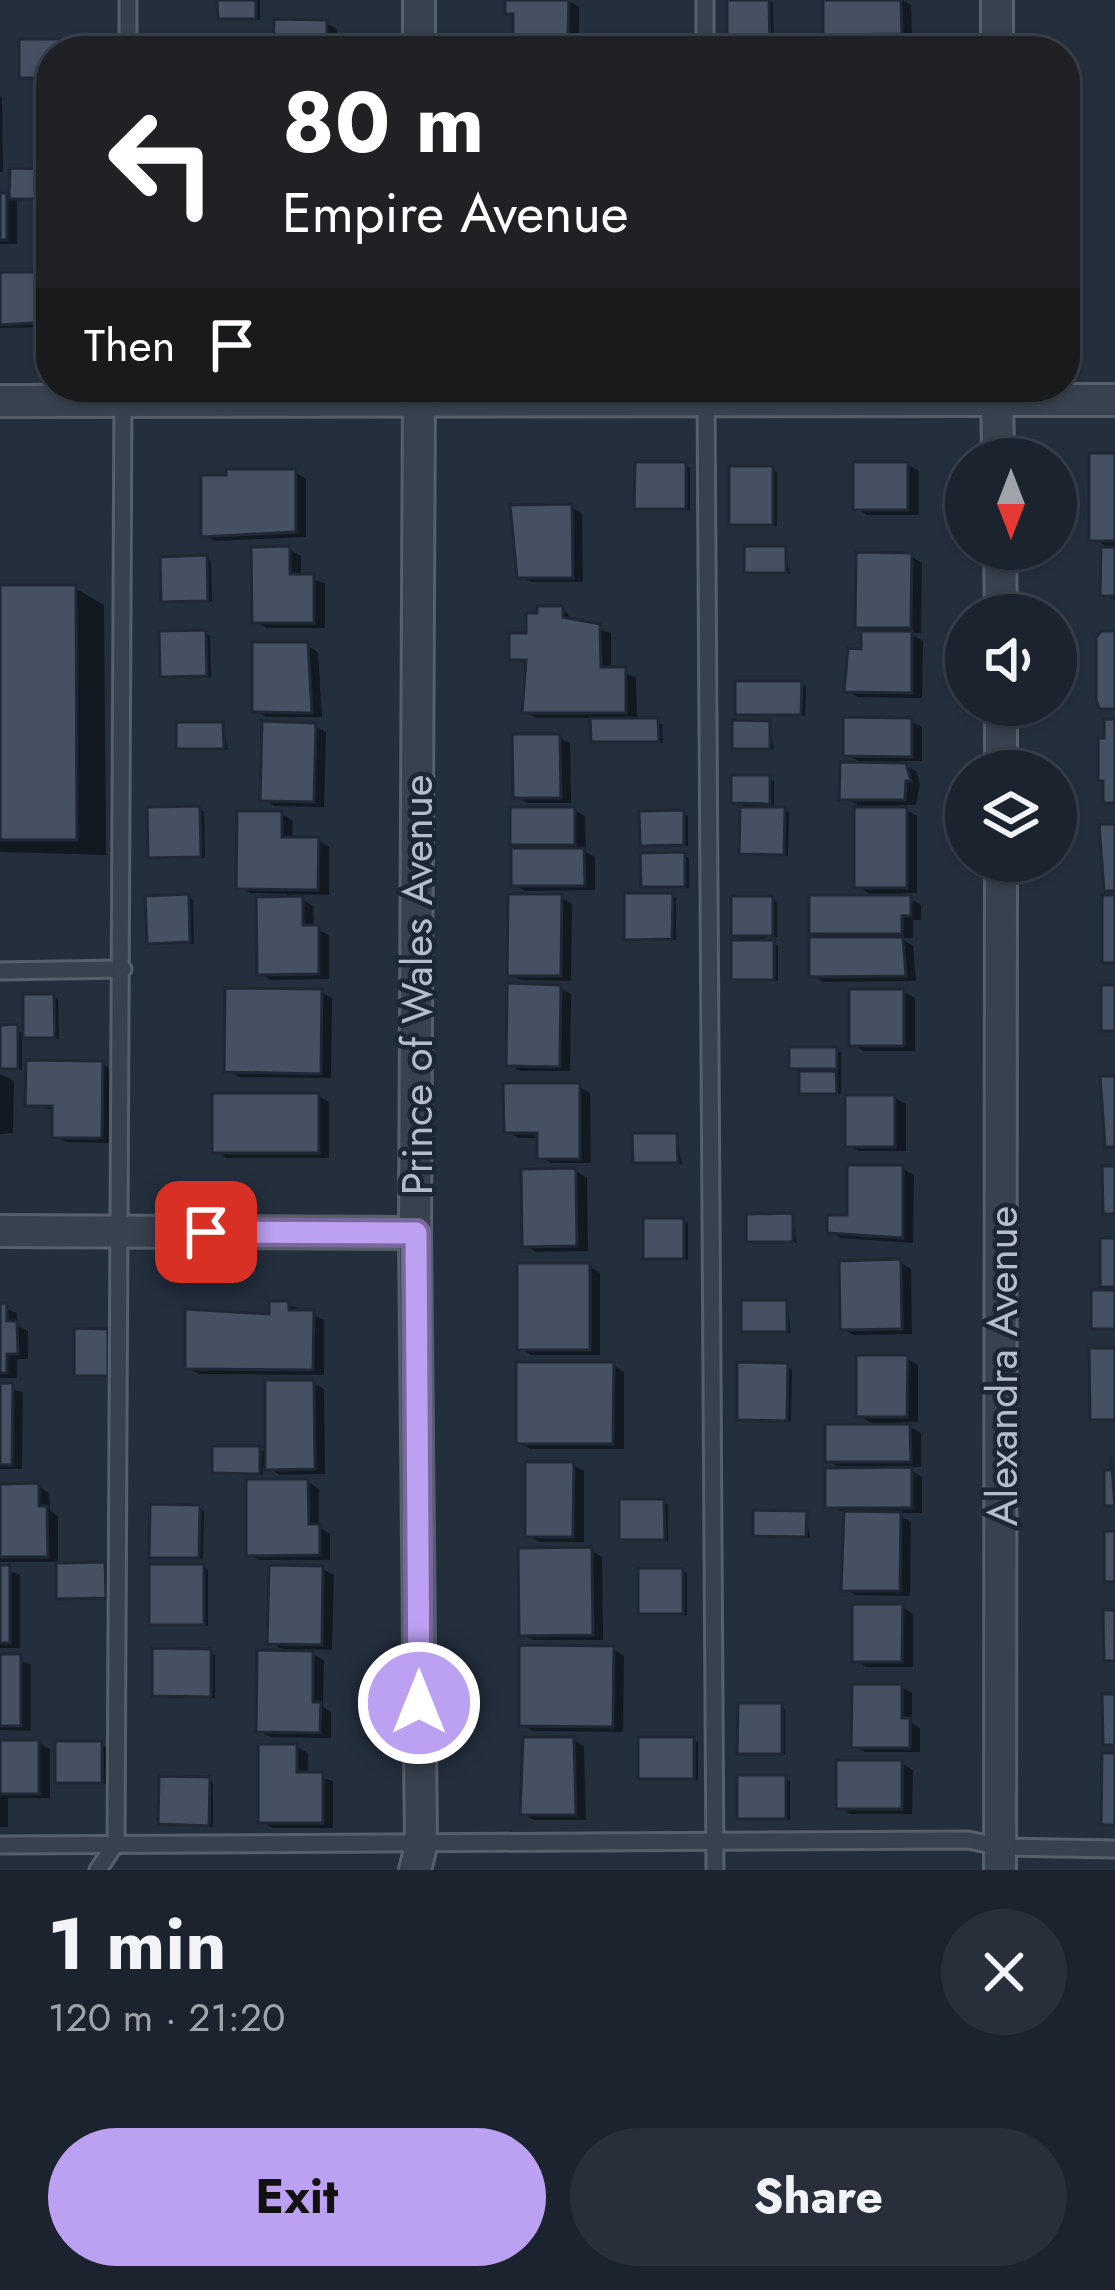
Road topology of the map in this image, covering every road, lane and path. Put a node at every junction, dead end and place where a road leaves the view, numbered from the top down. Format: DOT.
graph roads {
  1 [pos="128,0"];
  2 [pos="418,0"];
  3 [pos="705,0"];
  4 [pos="997,0"];
  5 [pos="128,36"];
  6 [pos="418,36"];
  7 [pos="705,36"];
  8 [pos="997,36"];
  9 [pos="1080,398"];
  10 [pos="36,399"];
  11 [pos="1115,400"];
  12 [pos="0,401"];
  13 [pos="123,402"];
  14 [pos="419,402"];
  15 [pos="706,402"];
  16 [pos="997,402"];
  17 [pos="998,438"];
  18 [pos="1001,882"];
  19 [pos="122,969"];
  20 [pos="0,971"];
  21 [pos="0,1231"];
  22 [pos="122,1232"];
  23 [pos="416,1233"];
  24 [pos="116,1843"];
  25 [pos="716,1844"];
  26 [pos="0,1845"];
  27 [pos="1115,1849"];
  28 [pos="418,1858"];
  29 [pos="1001,1859"];
  30 [pos="98,1870"];
  31 [pos="715,1870"];
  1 -- 5 [label="lane"];
  2 -- 6 [label="street"];
  3 -- 7 [label="lane"];
  4 -- 8 [label="street"];
  9 -- 11 [label="street"];
  10 -- 12 [label="street"];
  13 -- 19 [label="lane"];
  14 -- 23 [label="street, Prince of Wales Avenue"];
  15 -- 25 [label="lane"];
  16 -- 17 [label="street"];
  18 -- 29 [label="street, Alexandra Avenue"];
  19 -- 20 [label="lane"];
  19 -- 22 [label="lane"];
  21 -- 22 [label="street"];
  22 -- 23 [label="street"];
  22 -- 24 [label="lane"];
  23 -- 28 [label="street, Prince of Wales Avenue"];
  24 -- 26 [label="lane"];
  24 -- 28 [label="lane"];
  24 -- 30 [label="lane"];
  25 -- 28 [label="lane"];
  25 -- 29 [label="lane"];
  25 -- 31 [label="lane"];
  27 -- 29 [label="lane"];
}
